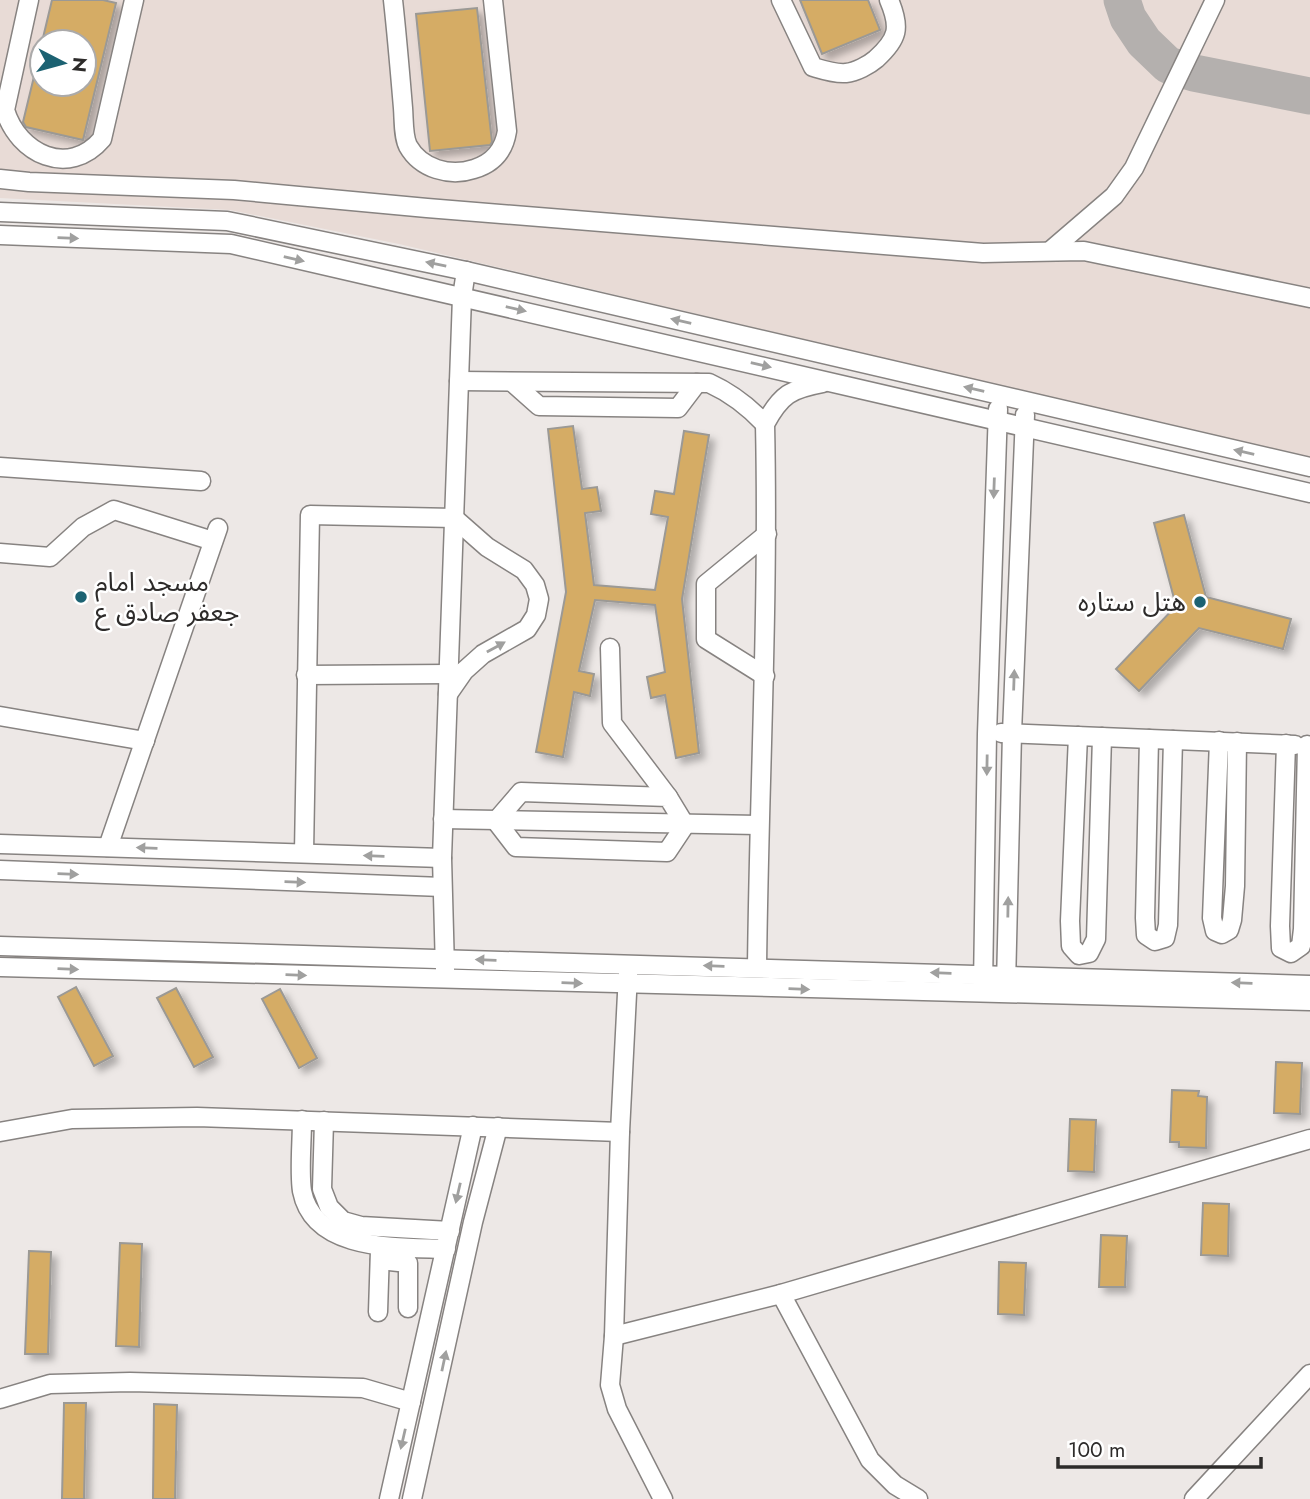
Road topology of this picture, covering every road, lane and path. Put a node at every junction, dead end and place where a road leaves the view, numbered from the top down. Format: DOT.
graph roads {
  1 [pos="29,0"];
  2 [pos="134,0"];
  3 [pos="393,0"];
  4 [pos="493,0"];
  5 [pos="781,0"];
  6 [pos="889,0"];
  7 [pos="1215,0"];
  8 [pos="0,179"];
  9 [pos="0,212"];
  10 [pos="0,235"];
  11 [pos="1050,251"];
  12 [pos="466,271"];
  13 [pos="462,297"];
  14 [pos="1310,298"];
  15 [pos="723,356"];
  16 [pos="459,381"];
  17 [pos="830,381"];
  18 [pos="512,382"];
  19 [pos="697,383"];
  20 [pos="719,387"];
  21 [pos="1000,395"];
  22 [pos="1027,401"];
  23 [pos="996,420"];
  24 [pos="765,424"];
  25 [pos="1023,426"];
  26 [pos="0,467"];
  27 [pos="1310,467"];
  28 [pos="201,481"];
  29 [pos="1310,493"];
  30 [pos="454,518"];
  31 [pos="768,534"];
  32 [pos="0,553"];
  33 [pos="992,573"];
  34 [pos="1017,574"];
  35 [pos="610,648"];
  36 [pos="449,674"];
  37 [pos="306,675"];
  38 [pos="765,676"];
  39 [pos="448,694"];
  40 [pos="0,716"];
  41 [pos="1012,733"];
  42 [pos="987,734"];
  43 [pos="1078,736"];
  44 [pos="1102,737"];
  45 [pos="1149,739"];
  46 [pos="1173,740"];
  47 [pos="145,741"];
  48 [pos="1219,741"];
  49 [pos="1237,742"];
  50 [pos="1286,744"];
  51 [pos="1308,745"];
  52 [pos="668,797"];
  53 [pos="443,819"];
  54 [pos="496,821"];
  55 [pos="685,825"];
  56 [pos="758,825"];
  57 [pos="0,844"];
  58 [pos="108,847"];
  59 [pos="304,853"];
  60 [pos="442,858"];
  61 [pos="0,870"];
  62 [pos="442,887"];
  63 [pos="0,946"];
  64 [pos="445,958"];
  65 [pos="629,964"];
  66 [pos="0,967"];
  67 [pos="757,968"];
  68 [pos="984,975"];
  69 [pos="1006,975"];
  70 [pos="444,979"];
  71 [pos="628,984"];
  72 [pos="1310,985"];
  73 [pos="983,994"];
  74 [pos="1005,995"];
  75 [pos="1310,1001"];
  76 [pos="302,1120"];
  77 [pos="324,1121"];
  78 [pos="473,1126"];
  79 [pos="498,1127"];
  80 [pos="0,1132"];
  81 [pos="620,1132"];
  82 [pos="1310,1139"];
  83 [pos="448,1240"];
  84 [pos="380,1253"];
  85 [pos="781,1294"];
  86 [pos="408,1308"];
  87 [pos="378,1312"];
  88 [pos="614,1336"];
  89 [pos="1310,1374"];
  90 [pos="0,1399"];
  91 [pos="411,1402"];
  92 [pos="389,1499"];
  93 [pos="412,1499"];
  94 [pos="663,1499"];
  95 [pos="918,1499"];
  96 [pos="1194,1499"];
  1 -- 2 [label="lane"];
  3 -- 4 [label="lane"];
  5 -- 6 [label="lane"];
  7 -- 11 [label="lane"];
  8 -- 11 [label="lane"];
  12 -- 9 [label="lane, one-way"];
  10 -- 13 [label="lane, one-way"];
  11 -- 14 [label="lane"];
  12 -- 13 [label="lane"];
  21 -- 12 [label="lane, one-way"];
  13 -- 15 [label="lane, one-way"];
  13 -- 16 [label="lane"];
  15 -- 17 [label="lane, one-way"];
  15 -- 20 [label="lane"];
  16 -- 18 [label="lane"];
  16 -- 30 [label="lane"];
  17 -- 23 [label="lane"];
  17 -- 24 [label="lane"];
  18 -- 19 [label="lane"];
  18 -- 19 [label="lane"];
  19 -- 20 [label="lane"];
  20 -- 24 [label="lane"];
  21 -- 22 [label="lane"];
  21 -- 23 [label="lane"];
  22 -- 25 [label="lane"];
  27 -- 22 [label="lane, one-way"];
  23 -- 25 [label="lane"];
  23 -- 33 [label="lane, one-way"];
  24 -- 31 [label="lane"];
  25 -- 29 [label="lane"];
  25 -- 34 [label="lane"];
  26 -- 28 [label="lane"];
  30 -- 36 [label="lane"];
  30 -- 37 [label="lane"];
  39 -- 30 [label="lane, one-way"];
  31 -- 38 [label="lane"];
  31 -- 38 [label="lane"];
  32 -- 47 [label="lane"];
  33 -- 34 [label="lane"];
  33 -- 42 [label="lane"];
  41 -- 34 [label="lane, one-way"];
  35 -- 52 [label="lane"];
  36 -- 37 [label="lane"];
  36 -- 39 [label="lane"];
  37 -- 59 [label="lane"];
  38 -- 56 [label="lane"];
  39 -- 53 [label="lane"];
  40 -- 47 [label="lane"];
  41 -- 42 [label="lane"];
  41 -- 43 [label="lane"];
  69 -- 41 [label="lane, one-way"];
  42 -- 68 [label="lane, one-way"];
  43 -- 44 [label="lane"];
  43 -- 44 [label="lane"];
  44 -- 45 [label="lane"];
  45 -- 46 [label="lane"];
  45 -- 46 [label="lane"];
  46 -- 48 [label="lane"];
  47 -- 58 [label="lane"];
  48 -- 49 [label="lane"];
  48 -- 49 [label="lane"];
  49 -- 50 [label="lane"];
  50 -- 51 [label="lane"];
  50 -- 51 [label="lane"];
  52 -- 54 [label="lane"];
  52 -- 55 [label="lane"];
  53 -- 54 [label="lane"];
  53 -- 60 [label="lane"];
  54 -- 55 [label="lane"];
  54 -- 55 [label="lane"];
  55 -- 56 [label="lane"];
  56 -- 67 [label="lane"];
  57 -- 58 [label="lane"];
  59 -- 58 [label="lane, one-way"];
  60 -- 59 [label="lane, one-way"];
  60 -- 62 [label="lane"];
  61 -- 62 [label="lane, one-way"];
  62 -- 64 [label="lane"];
  63 -- 64 [label="lane"];
  65 -- 64 [label="lane, one-way"];
  64 -- 70 [label="lane"];
  67 -- 65 [label="lane, one-way"];
  65 -- 71 [label="lane"];
  66 -- 70 [label="lane, one-way"];
  68 -- 67 [label="lane, one-way"];
  68 -- 69 [label="lane"];
  68 -- 73 [label="lane"];
  72 -- 69 [label="lane, one-way"];
  69 -- 74 [label="lane"];
  70 -- 71 [label="lane, one-way"];
  71 -- 73 [label="lane, one-way"];
  71 -- 81 [label="lane"];
  73 -- 74 [label="lane"];
  74 -- 75 [label="lane"];
  76 -- 77 [label="lane"];
  76 -- 80 [label="lane"];
  76 -- 84 [label="lane"];
  77 -- 78 [label="lane"];
  77 -- 83 [label="lane"];
  78 -- 79 [label="lane"];
  78 -- 83 [label="lane, one-way"];
  79 -- 81 [label="lane"];
  93 -- 79 [label="lane, one-way"];
  81 -- 88 [label="lane"];
  82 -- 85 [label="lane"];
  83 -- 84 [label="lane"];
  83 -- 91 [label="lane"];
  84 -- 86 [label="lane"];
  84 -- 87 [label="lane"];
  85 -- 88 [label="lane"];
  85 -- 95 [label="lane"];
  88 -- 94 [label="lane"];
  89 -- 96 [label="lane"];
  90 -- 91 [label="lane"];
  91 -- 92 [label="lane, one-way"];
}
